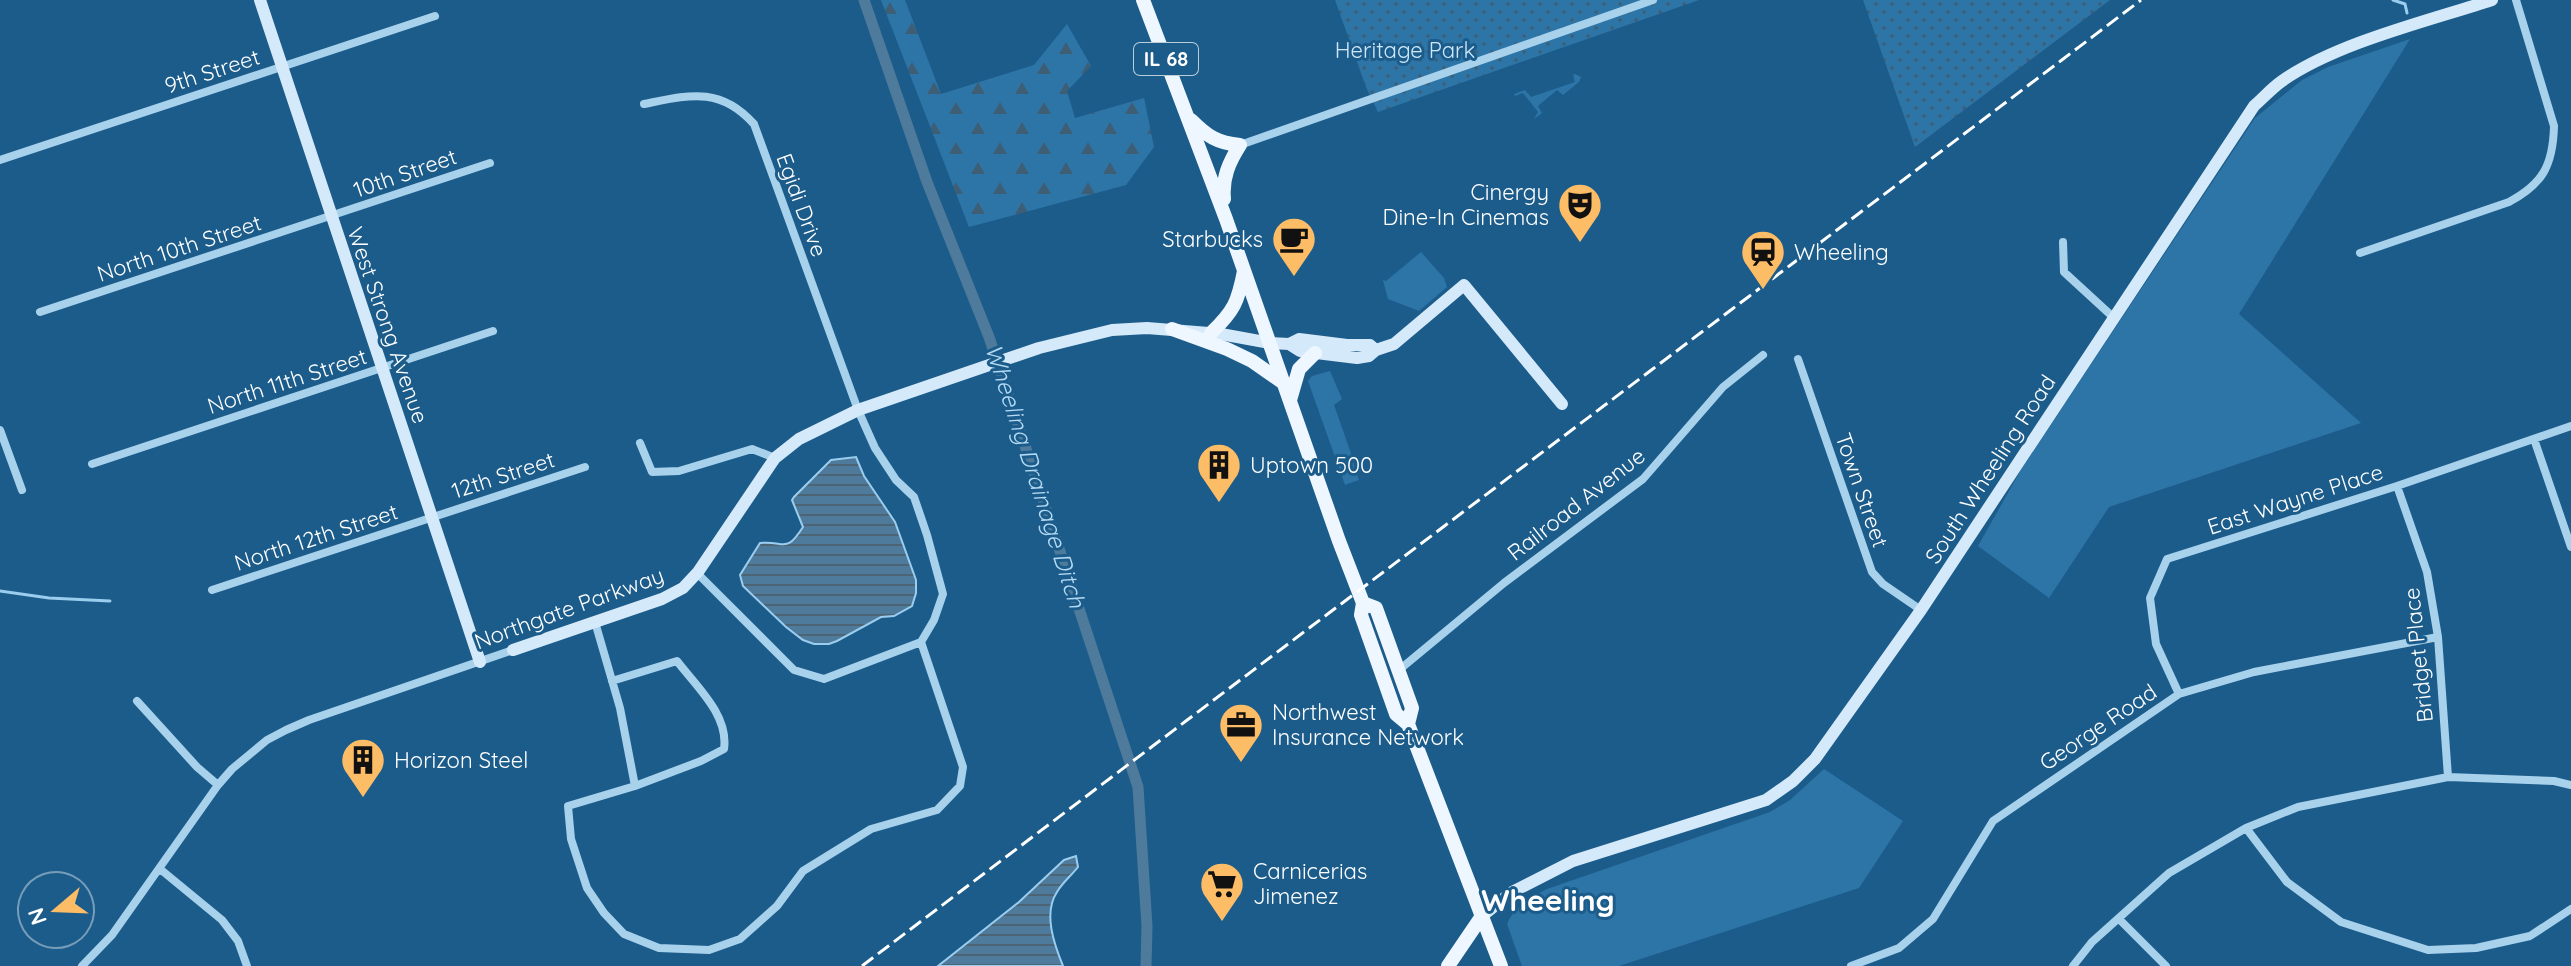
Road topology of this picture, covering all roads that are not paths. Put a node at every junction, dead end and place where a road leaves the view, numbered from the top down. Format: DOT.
graph roads {
  1 [pos="260,0"];
  2 [pos="1143,0"];
  3 [pos="1653,0"];
  4 [pos="2492,0"];
  5 [pos="2516,0"];
  6 [pos="435,16"];
  7 [pos="282,67"];
  8 [pos="644,104"];
  9 [pos="1188,117"];
  10 [pos="1240,145"];
  11 [pos="0,160"];
  12 [pos="490,163"];
  13 [pos="330,217"];
  14 [pos="1226,219"];
  15 [pos="2063,242"];
  16 [pos="2360,253"];
  17 [pos="1244,271"];
  18 [pos="40,312"];
  19 [pos="2113,317"];
  20 [pos="1172,329"];
  21 [pos="493,331"];
  22 [pos="1211,333"];
  23 [pos="1270,343"];
  24 [pos="1289,344"];
  25 [pos="1376,350"];
  26 [pos="1315,353"];
  27 [pos="1763,355"];
  28 [pos="1798,359"];
  29 [pos="382,368"];
  30 [pos="1285,384"];
  31 [pos="1290,400"];
  32 [pos="1562,404"];
  33 [pos="858,410"];
  34 [pos="2571,426"];
  35 [pos="0,430"];
  36 [pos="2534,439"];
  37 [pos="640,443"];
  38 [pos="775,458"];
  39 [pos="92,464"];
  40 [pos="585,467"];
  41 [pos="2397,486"];
  42 [pos="22,490"];
  43 [pos="431,518"];
  44 [pos="2571,547"];
  45 [pos="697,573"];
  46 [pos="212,590"];
  47 [pos="1363,603"];
  48 [pos="1921,610"];
  49 [pos="595,622"];
  50 [pos="2438,637"];
  51 [pos="921,642"];
  52 [pos="513,650"];
  53 [pos="480,662"];
  54 [pos="1399,670"];
  55 [pos="612,681"];
  56 [pos="2179,694"];
  57 [pos="137,701"];
  58 [pos="1408,724"];
  59 [pos="2448,777"];
  60 [pos="218,785"];
  61 [pos="2571,785"];
  62 [pos="635,786"];
  63 [pos="2246,828"];
  64 [pos="160,869"];
  65 [pos="2571,909"];
  66 [pos="1482,916"];
  67 [pos="2119,919"];
  68 [pos="82,966"];
  69 [pos="247,966"];
  70 [pos="1448,966"];
  71 [pos="1501,966"];
  72 [pos="1851,966"];
  73 [pos="2073,966"];
  74 [pos="2166,966"];
  1 -- 7 [label="street, West Strong Avenue"];
  2 -- 9 [label="main road, IL 68"];
  3 -- 10 [label="street"];
  4 -- 19 [label="street, South Wheeling Road"];
  5 -- 16 [label="street"];
  6 -- 7 [label="street, 9th Street"];
  7 -- 11 [label="street, 9th Street"];
  7 -- 13 [label="street, West Strong Avenue"];
  8 -- 33 [label="street, Egidi Drive"];
  9 -- 10 [label="main road"];
  9 -- 14 [label="main road, IL 68"];
  10 -- 14 [label="main road"];
  12 -- 13 [label="street, 10th Street"];
  13 -- 18 [label="street, North 10th Street"];
  13 -- 29 [label="street, West Strong Avenue"];
  14 -- 17 [label="main road, IL 68"];
  15 -- 19 [label="street"];
  17 -- 22 [label="main road"];
  17 -- 23 [label="main road, IL 68"];
  19 -- 48 [label="street, South Wheeling Road"];
  20 -- 22 [label="street, Northgate Parkway"];
  20 -- 30 [label="main road"];
  20 -- 33 [label="street, Northgate Parkway"];
  21 -- 29 [label="street, North 11th Street"];
  22 -- 23 [label="street, Northgate Parkway"];
  23 -- 24 [label="street, Northgate Parkway"];
  23 -- 30 [label="main road, IL 68"];
  24 -- 25 [label="street, Northgate Parkway"];
  24 -- 26 [label="street, Northgate Parkway"];
  25 -- 26 [label="street, Northgate Parkway"];
  25 -- 32 [label="street, Northgate Parkway"];
  26 -- 31 [label="main road"];
  27 -- 54 [label="street, Railroad Avenue"];
  28 -- 48 [label="street, Town Street"];
  29 -- 39 [label="street, North 11th Street"];
  29 -- 43 [label="street, West Strong Avenue"];
  30 -- 31 [label="main road, IL 68"];
  31 -- 47 [label="main road, IL 68"];
  33 -- 38 [label="street, Northgate Parkway"];
  33 -- 51 [label="street"];
  34 -- 36 [label="street, East Wayne Place"];
  35 -- 42 [label="street"];
  36 -- 41 [label="street, East Wayne Place"];
  36 -- 44 [label="street"];
  37 -- 38 [label="street"];
  38 -- 45 [label="street, Northgate Parkway"];
  40 -- 43 [label="street, 12th Street"];
  41 -- 50 [label="street, Bridget Place"];
  41 -- 56 [label="street, East Wayne Place"];
  43 -- 46 [label="street, North 12th Street"];
  43 -- 53 [label="street, West Strong Avenue"];
  45 -- 49 [label="street, Northgate Parkway"];
  45 -- 51 [label="street"];
  47 -- 54 [label="main road, IL 68"];
  47 -- 58 [label="main road, IL 68"];
  48 -- 66 [label="street, South Wheeling Road"];
  49 -- 52 [label="street, Northgate Parkway"];
  49 -- 55 [label="street"];
  50 -- 56 [label="street, George Road"];
  50 -- 59 [label="street, Bridget Place"];
  51 -- 62 [label="street"];
  52 -- 53 [label="street, Northgate Parkway"];
  53 -- 60 [label="street, Northgate Parkway"];
  54 -- 58 [label="main road, IL 68"];
  55 -- 62 [label="street"];
  55 -- 62 [label="street"];
  56 -- 72 [label="street, George Road"];
  57 -- 60 [label="street"];
  58 -- 66 [label="main road, IL 68"];
  59 -- 61 [label="street"];
  59 -- 63 [label="street"];
  60 -- 64 [label="street, Northgate Parkway"];
  63 -- 65 [label="street"];
  63 -- 67 [label="street"];
  64 -- 68 [label="street, Northgate Parkway"];
  64 -- 69 [label="street"];
  66 -- 70 [label="main road"];
  66 -- 71 [label="main road, IL 68"];
  67 -- 73 [label="street"];
  67 -- 74 [label="street"];
}
